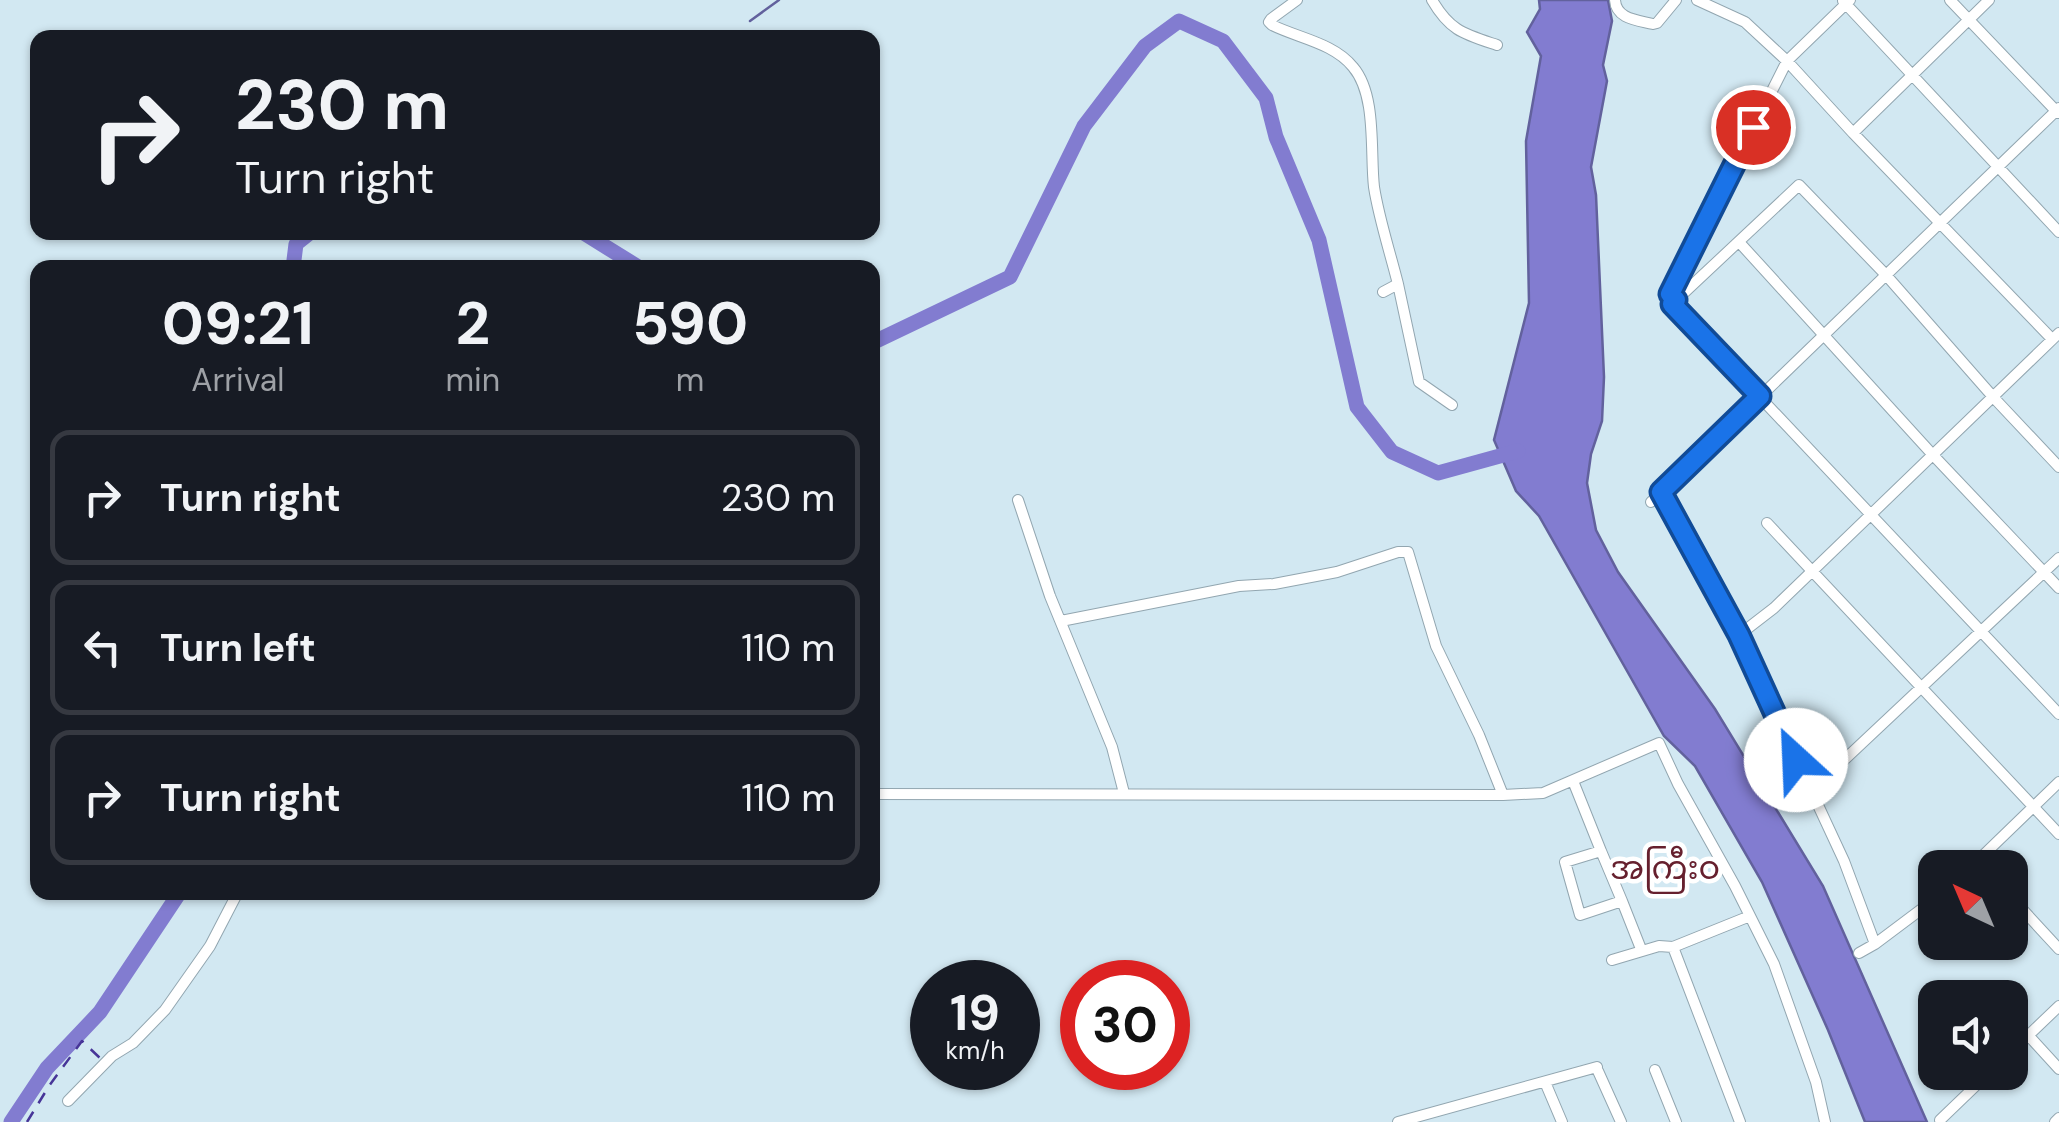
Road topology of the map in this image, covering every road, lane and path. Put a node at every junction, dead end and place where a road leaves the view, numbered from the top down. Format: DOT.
graph roads {
  1 [pos="1297,0"];
  2 [pos="1432,0"];
  3 [pos="1615,0"];
  4 [pos="1676,0"];
  5 [pos="1697,0"];
  6 [pos="1950,0"];
  7 [pos="1989,0"];
  8 [pos="1846,1"];
  9 [pos="1969,20"];
  10 [pos="1497,46"];
  11 [pos="1786,60"];
  12 [pos="1912,75"];
  13 [pos="2058,111"];
  14 [pos="1853,133"];
  15 [pos="1998,167"];
  16 [pos="1940,223"];
  17 [pos="2059,232"];
  18 [pos="1739,242"];
  19 [pos="1886,275"];
  20 [pos="1398,284"];
  21 [pos="1383,292"];
  22 [pos="1676,300"];
  23 [pos="1824,336"];
  24 [pos="2056,336"];
  25 [pos="1760,396"];
  26 [pos="1993,397"];
  27 [pos="1452,405"];
  28 [pos="1932,455"];
  29 [pos="2059,467"];
  30 [pos="1661,492"];
  31 [pos="1018,500"];
  32 [pos="1651,502"];
  33 [pos="1871,514"];
  34 [pos="1766,523"];
  35 [pos="2059,558"];
  36 [pos="1812,571"];
  37 [pos="2044,572"];
  38 [pos="2059,588"];
  39 [pos="1060,621"];
  40 [pos="1981,631"];
  41 [pos="1739,635"];
  42 [pos="1921,688"];
  43 [pos="2059,714"];
  44 [pos="1573,782"];
  45 [pos="2059,782"];
  46 [pos="1810,792"];
  47 [pos="880,794"];
  48 [pos="1124,794"];
  49 [pos="1502,795"];
  50 [pos="2034,807"];
  51 [pos="2059,834"];
  52 [pos="1992,850"];
  53 [pos="1600,851"];
  54 [pos="234,900"];
  55 [pos="1622,901"];
  56 [pos="1918,912"];
  57 [pos="2028,915"];
  58 [pos="1750,916"];
  59 [pos="1874,944"];
  60 [pos="1673,947"];
  61 [pos="2059,949"];
  62 [pos="1641,950"];
  63 [pos="1859,952"];
  64 [pos="1612,960"];
  65 [pos="2059,1006"];
  66 [pos="2028,1036"];
  67 [pos="2059,1069"];
  68 [pos="1655,1070"];
  69 [pos="1545,1082"];
  70 [pos="1971,1090"];
  71 [pos="68,1101"];
  72 [pos="1940,1120"];
  73 [pos="1398,1122"];
  74 [pos="1562,1122"];
  75 [pos="1621,1122"];
  76 [pos="1676,1122"];
  77 [pos="1740,1122"];
  78 [pos="1825,1122"];
  1 -- 20 [label="street"];
  2 -- 10 [label="street"];
  3 -- 4 [label="street"];
  5 -- 11 [label="street"];
  6 -- 9 [label="street"];
  7 -- 9 [label="street"];
  8 -- 11 [label="street"];
  8 -- 12 [label="street"];
  9 -- 12 [label="street"];
  9 -- 13 [label="street"];
  11 -- 14 [label="street"];
  11 -- 22 [label="street"];
  12 -- 14 [label="street"];
  12 -- 15 [label="street"];
  13 -- 15 [label="street"];
  14 -- 16 [label="street"];
  15 -- 16 [label="street"];
  15 -- 17 [label="street"];
  16 -- 19 [label="street"];
  16 -- 24 [label="street"];
  18 -- 19 [label="street"];
  18 -- 22 [label="street"];
  18 -- 23 [label="street"];
  19 -- 23 [label="street"];
  19 -- 26 [label="street"];
  20 -- 21 [label="street"];
  20 -- 27 [label="street"];
  22 -- 25 [label="street"];
  23 -- 25 [label="street"];
  23 -- 28 [label="street"];
  24 -- 26 [label="street"];
  25 -- 30 [label="street"];
  25 -- 33 [label="street"];
  26 -- 28 [label="street"];
  26 -- 29 [label="street"];
  28 -- 33 [label="street"];
  28 -- 37 [label="street"];
  30 -- 32 [label="street"];
  30 -- 41 [label="street"];
  31 -- 39 [label="street"];
  33 -- 36 [label="street"];
  33 -- 40 [label="street"];
  34 -- 36 [label="street"];
  35 -- 37 [label="street"];
  36 -- 41 [label="street"];
  36 -- 42 [label="street"];
  37 -- 38 [label="street"];
  37 -- 40 [label="street"];
  39 -- 48 [label="street"];
  39 -- 49 [label="street"];
  40 -- 42 [label="street"];
  40 -- 43 [label="street"];
  41 -- 46 [label="street"];
  42 -- 46 [label="street"];
  42 -- 50 [label="street"];
  44 -- 49 [label="street"];
  44 -- 53 [label="street"];
  44 -- 58 [label="street"];
  45 -- 50 [label="street"];
  46 -- 59 [label="street"];
  47 -- 48 [label="street"];
  48 -- 49 [label="street"];
  50 -- 51 [label="street"];
  50 -- 52 [label="street"];
  53 -- 55 [label="street"];
  53 -- 55 [label="street"];
  54 -- 71 [label="street"];
  55 -- 62 [label="street"];
  56 -- 59 [label="street"];
  57 -- 61 [label="street"];
  58 -- 60 [label="street"];
  58 -- 78 [label="street"];
  59 -- 63 [label="street"];
  60 -- 62 [label="street"];
  60 -- 77 [label="street"];
  62 -- 64 [label="street"];
  65 -- 66 [label="street"];
  66 -- 67 [label="street"];
  68 -- 76 [label="street"];
  69 -- 73 [label="street"];
  69 -- 74 [label="street"];
  69 -- 75 [label="street"];
  70 -- 72 [label="street"];
}
